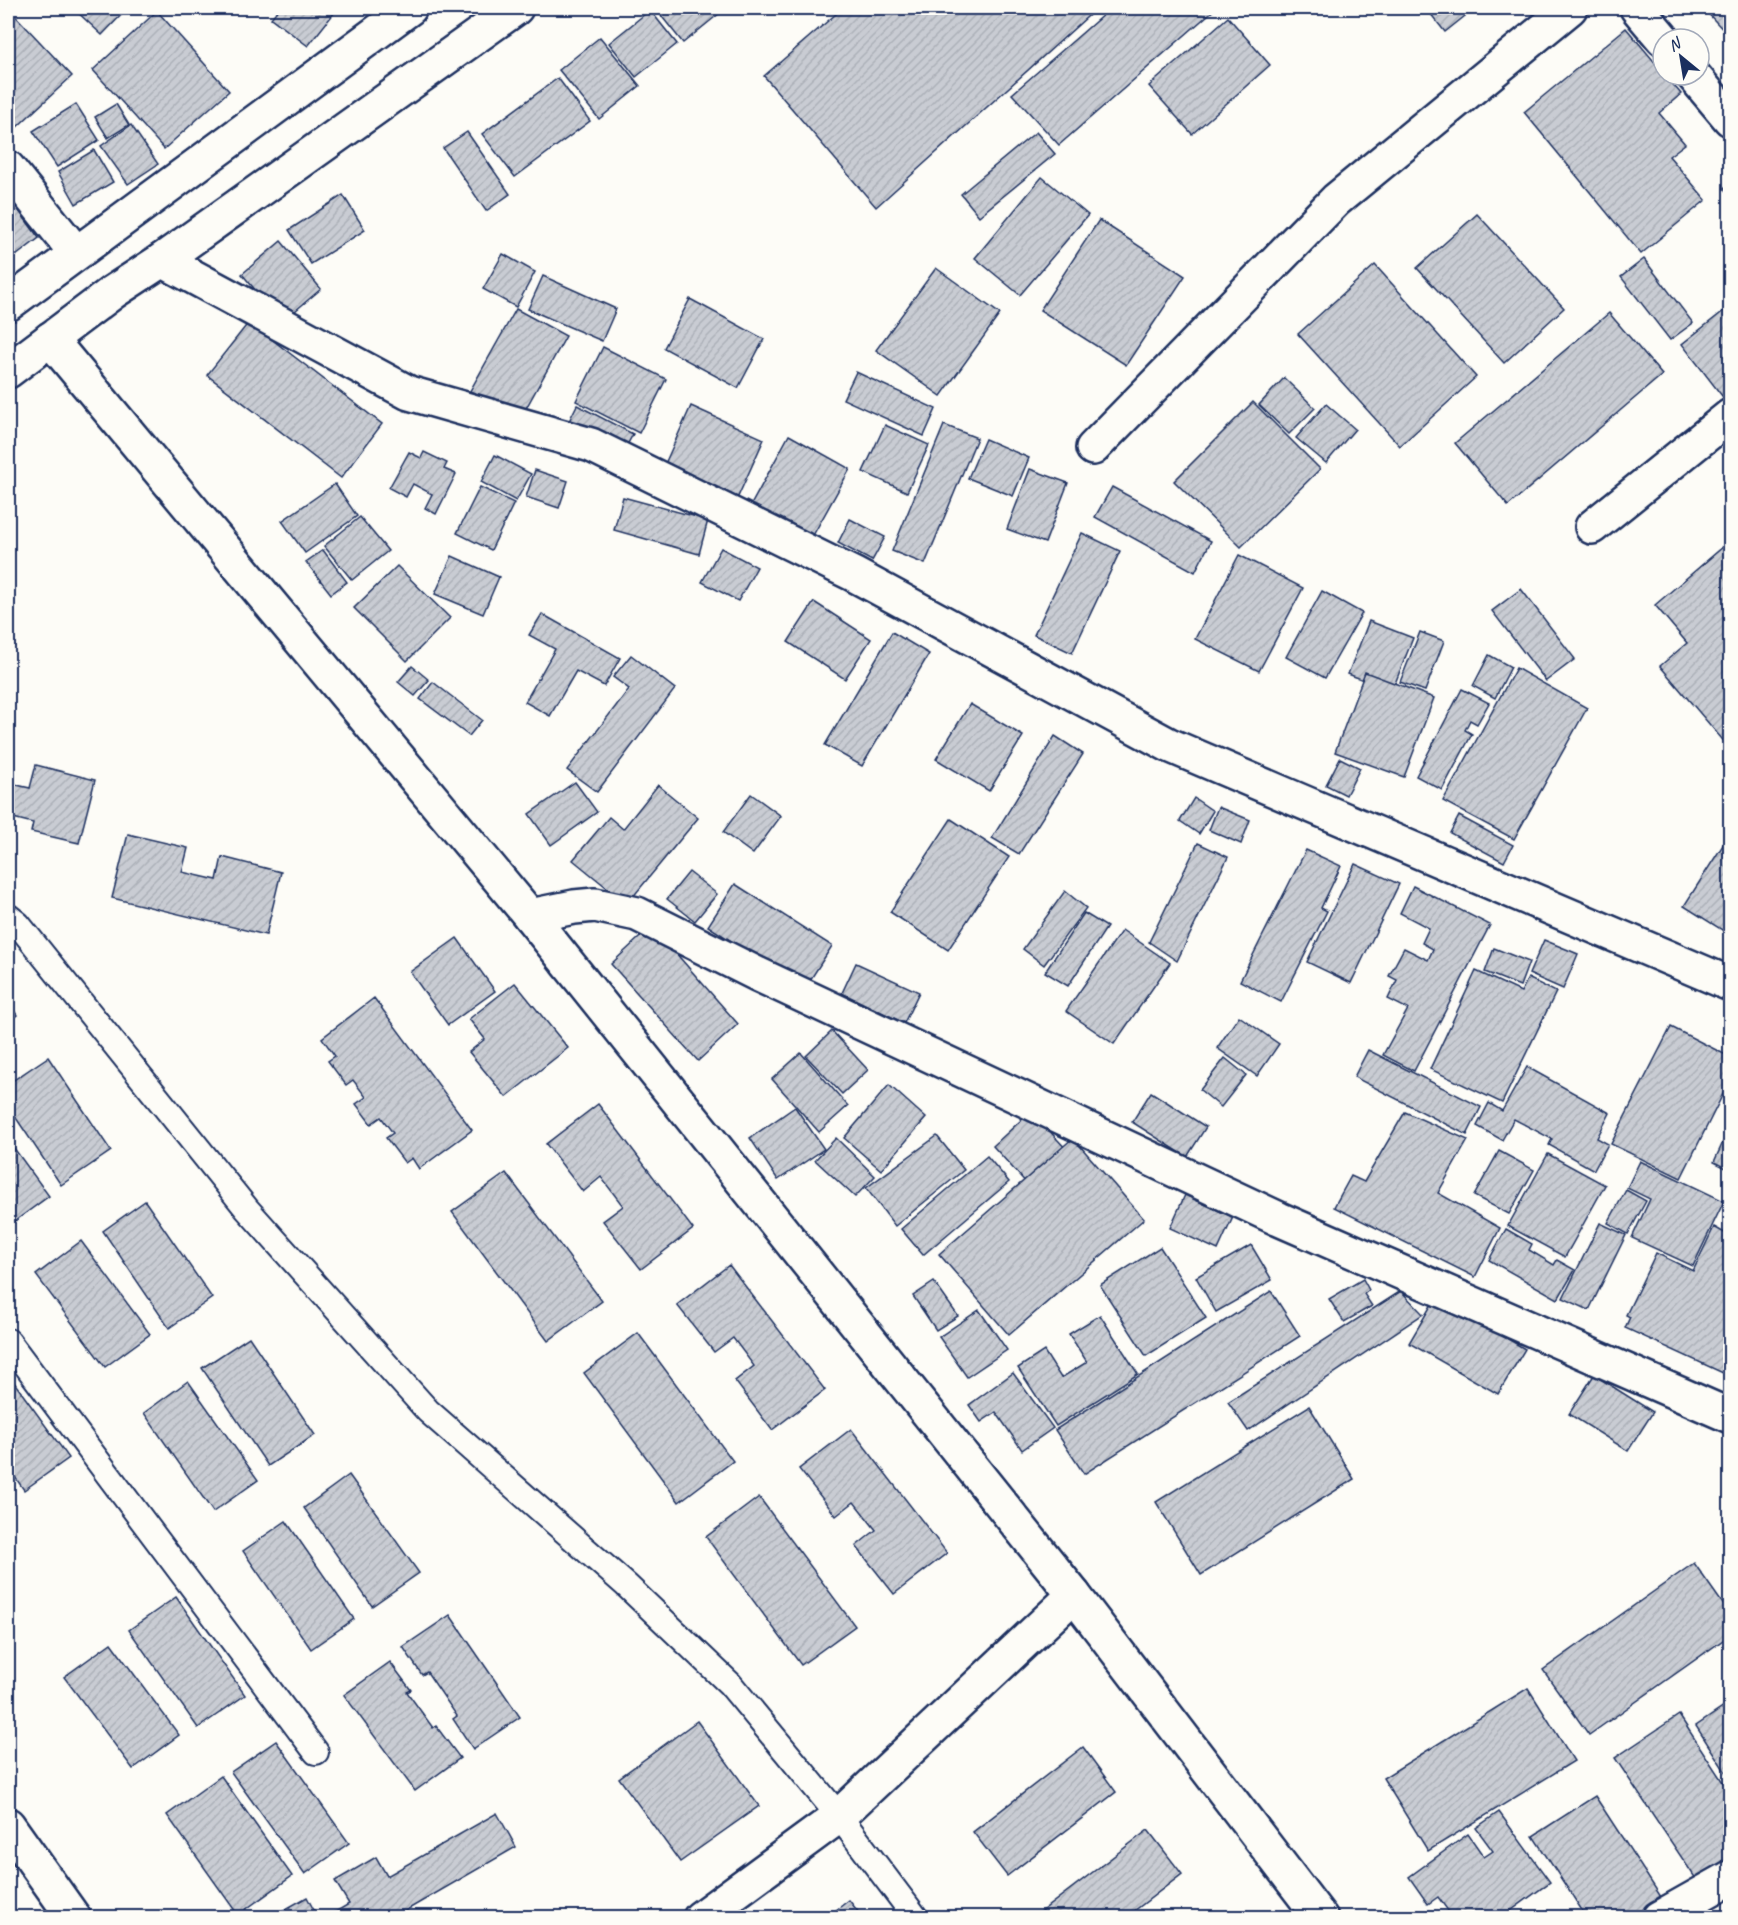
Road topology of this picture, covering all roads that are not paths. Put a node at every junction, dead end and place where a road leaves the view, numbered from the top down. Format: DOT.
graph roads {
  1 [pos="410,8"];
  2 [pos="516,8"];
  3 [pos="1570,8"];
  4 [pos="1637,8"];
  5 [pos="1654,27"];
  6 [pos="1704,87"];
  7 [pos="1731,120"];
  8 [pos="8,168"];
  9 [pos="76,253"];
  10 [pos="162,260"];
  11 [pos="8,304"];
  12 [pos="50,339"];
  13 [pos="8,371"];
  14 [pos="1731,416"];
  15 [pos="1093,448"];
  16 [pos="1592,527"];
  17 [pos="8,916"];
  18 [pos="530,916"];
  19 [pos="1731,984"];
  20 [pos="8,1341"];
  21 [pos="1731,1416"];
  22 [pos="1074,1595"];
  23 [pos="316,1752"];
  24 [pos="839,1816"];
  25 [pos="8,1825"];
  26 [pos="1731,1878"];
  27 [pos="74,1917"];
  28 [pos="699,1917"];
  29 [pos="916,1917"];
  30 [pos="1321,1917"];
  31 [pos="1659,1917"];
  1 -- 9 [label="street"];
  2 -- 10 [label="street"];
  3 -- 15 [label="street"];
  4 -- 5 [label="street"];
  6 -- 7 [label="street"];
  8 -- 9 [label="street"];
  9 -- 11 [label="street"];
  10 -- 12 [label="street"];
  10 -- 19 [label="street"];
  12 -- 13 [label="street"];
  12 -- 18 [label="street"];
  14 -- 16 [label="street"];
  17 -- 24 [label="lane"];
  18 -- 21 [label="street"];
  18 -- 22 [label="street"];
  20 -- 23 [label="lane"];
  22 -- 24 [label="street"];
  22 -- 30 [label="street"];
  24 -- 28 [label="street"];
  24 -- 29 [label="lane"];
  25 -- 27 [label="street"];
  26 -- 31 [label="street"];
}
